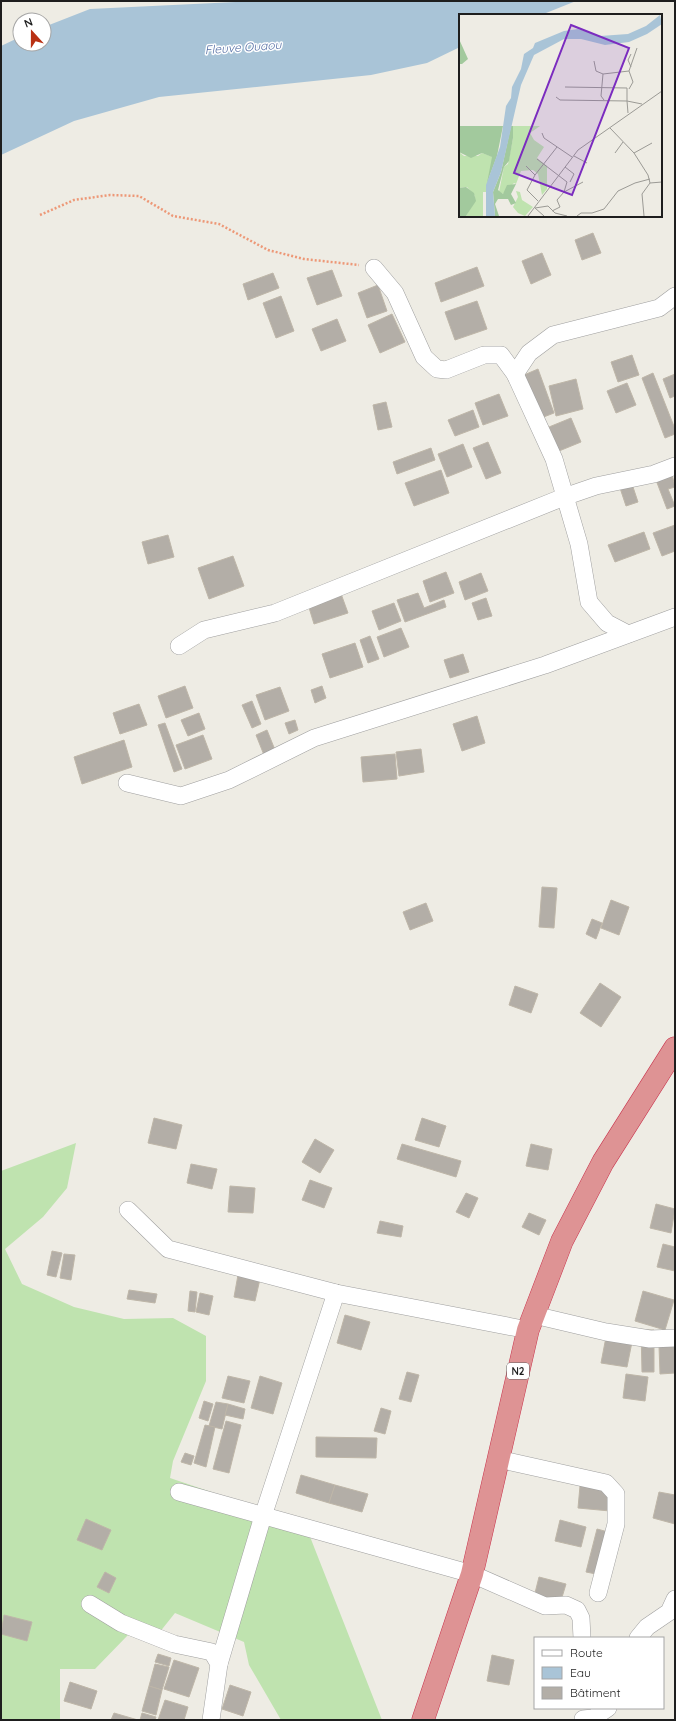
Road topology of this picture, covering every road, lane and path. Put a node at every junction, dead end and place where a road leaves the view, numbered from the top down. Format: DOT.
graph roads {
  1 [pos="40,215"];
  2 [pos="374,268"];
  3 [pos="675,296"];
  4 [pos="515,374"];
  5 [pos="675,466"];
  6 [pos="564,497"];
  7 [pos="675,617"];
  8 [pos="628,634"];
  9 [pos="179,646"];
  10 [pos="127,783"];
  11 [pos="675,1048"];
  12 [pos="128,1210"];
  13 [pos="336,1293"];
  14 [pos="531,1322"];
  15 [pos="675,1338"];
  16 [pos="498,1459"];
  17 [pos="179,1492"];
  18 [pos="263,1516"];
  19 [pos="472,1574"];
  20 [pos="598,1594"];
  21 [pos="675,1599"];
  22 [pos="90,1604"];
  23 [pos="582,1637"];
  24 [pos="639,1637"];
  25 [pos="218,1664"];
  26 [pos="607,1709"];
  27 [pos="583,1716"];
  28 [pos="210,1720"];
  29 [pos="423,1720"];
  1 -- 2 [label="path"];
  2 -- 4 [label="street"];
  3 -- 4 [label="street"];
  4 -- 6 [label="street"];
  5 -- 6 [label="street"];
  6 -- 8 [label="street"];
  6 -- 9 [label="street"];
  7 -- 8 [label="street"];
  8 -- 10 [label="street"];
  11 -- 14 [label="highway, N2"];
  12 -- 13 [label="street"];
  13 -- 14 [label="street"];
  13 -- 18 [label="street"];
  14 -- 15 [label="street"];
  14 -- 16 [label="highway, N2"];
  16 -- 19 [label="highway, N2"];
  16 -- 20 [label="street"];
  17 -- 18 [label="street"];
  18 -- 19 [label="street"];
  18 -- 25 [label="street"];
  19 -- 23 [label="street"];
  19 -- 29 [label="highway, N2"];
  21 -- 24 [label="street"];
  22 -- 25 [label="street"];
  25 -- 28 [label="street"];
  26 -- 27 [label="street"];
}
